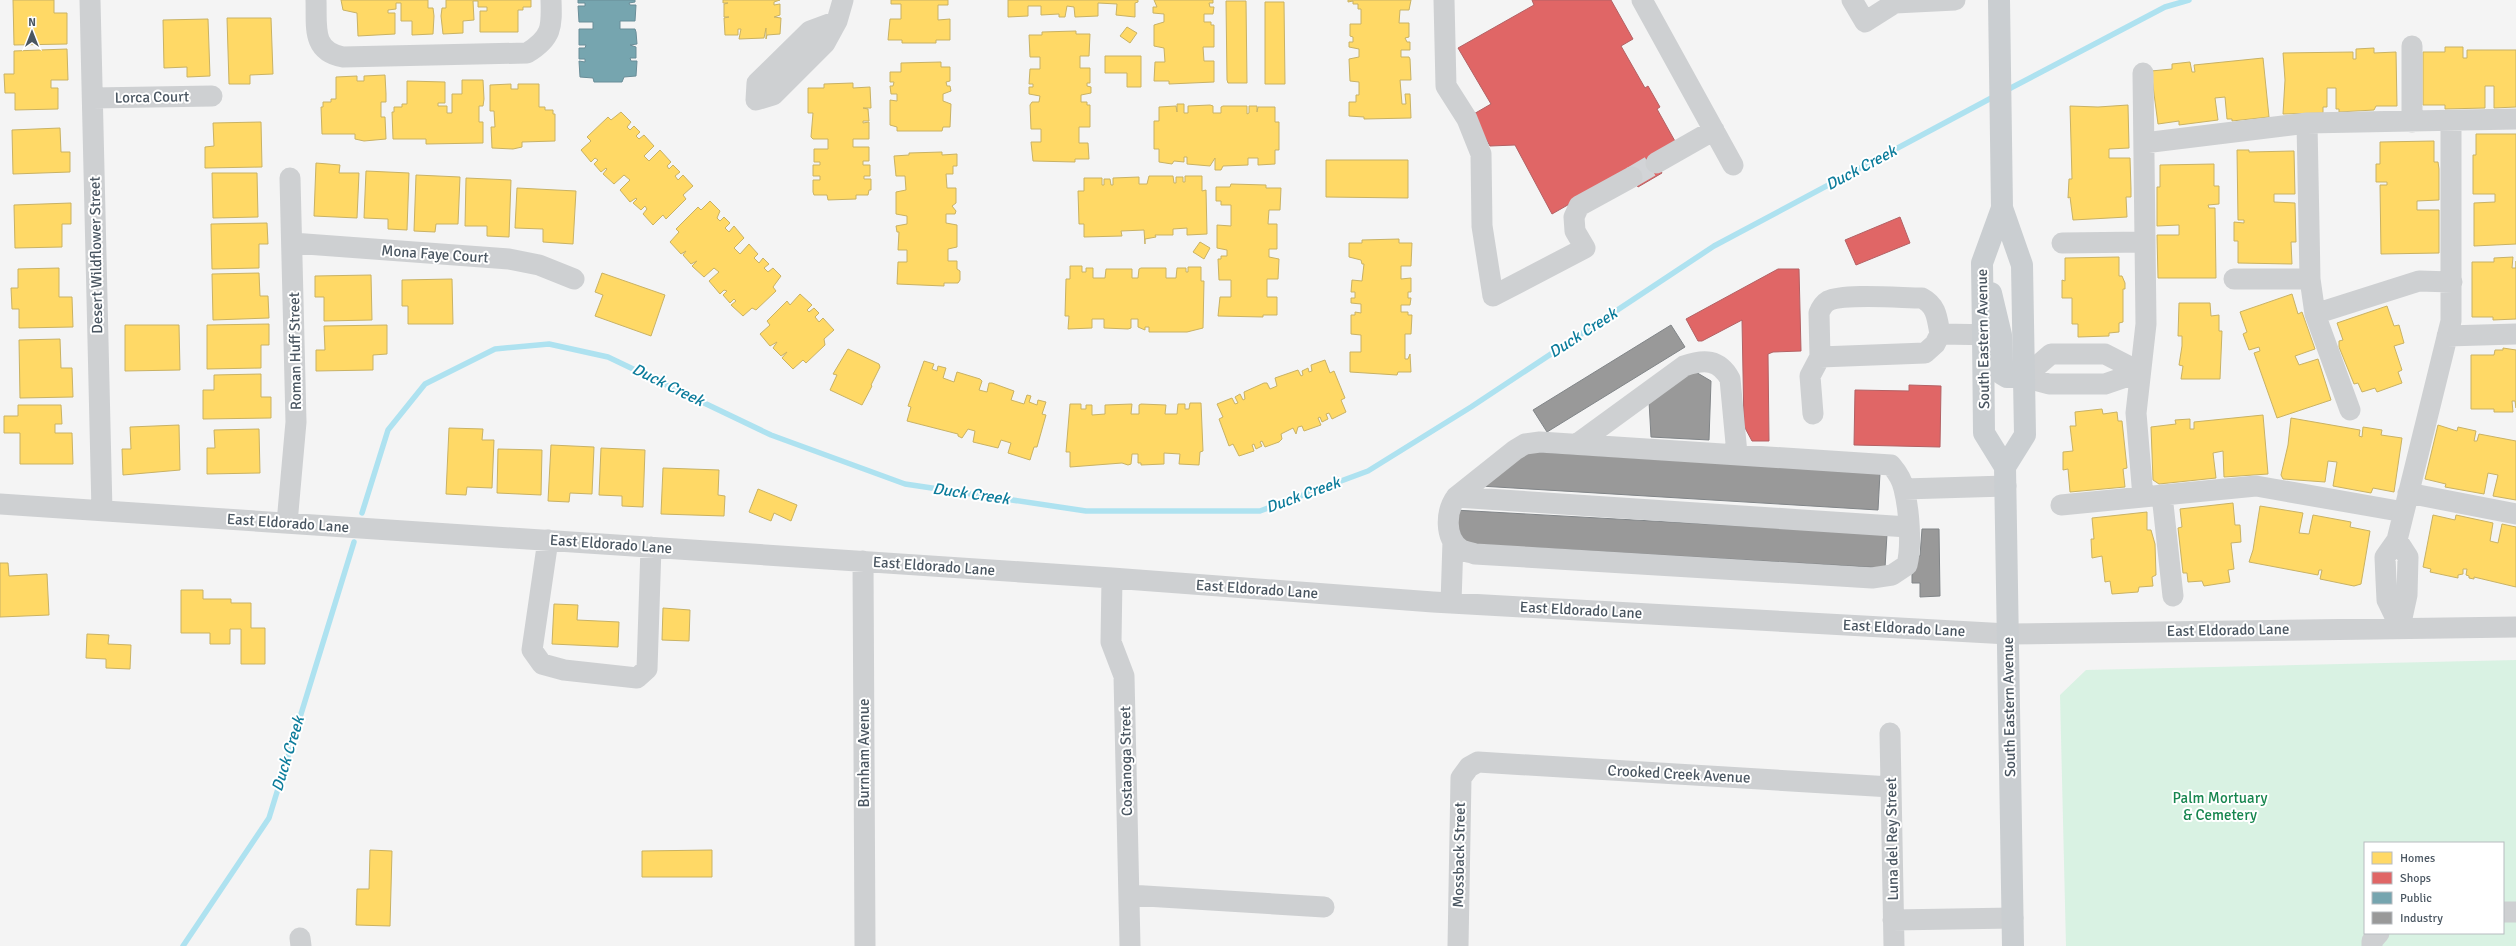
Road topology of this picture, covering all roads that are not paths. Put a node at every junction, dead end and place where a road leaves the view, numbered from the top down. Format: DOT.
graph roads {
  1 [pos="90,0"];
  2 [pos="316,0"];
  3 [pos="551,0"];
  4 [pos="843,0"];
  5 [pos="1444,0"];
  6 [pos="1642,0"];
  7 [pos="1852,0"];
  8 [pos="1955,0"];
  9 [pos="1999,0"];
  10 [pos="837,21"];
  11 [pos="2412,46"];
  12 [pos="2143,73"];
  13 [pos="212,96"];
  14 [pos="93,98"];
  15 [pos="2516,119"];
  16 [pos="2451,121"];
  17 [pos="2412,122"];
  18 [pos="2307,123"];
  19 [pos="1714,130"];
  20 [pos="2144,144"];
  21 [pos="1656,163"];
  22 [pos="1733,165"];
  23 [pos="1632,177"];
  24 [pos="290,178"];
  25 [pos="2002,208"];
  26 [pos="2145,242"];
  27 [pos="292,243"];
  28 [pos="2062,243"];
  29 [pos="2310,279"];
  30 [pos="574,280"];
  31 [pos="2234,280"];
  32 [pos="2452,282"];
  33 [pos="2315,314"];
  34 [pos="1940,334"];
  35 [pos="2516,334"];
  36 [pos="1992,335"];
  37 [pos="2447,336"];
  38 [pos="1820,358"];
  39 [pos="2140,372"];
  40 [pos="2024,377"];
  41 [pos="2350,410"];
  42 [pos="1813,414"];
  43 [pos="1577,444"];
  44 [pos="1737,454"];
  45 [pos="2006,477"];
  46 [pos="1904,489"];
  47 [pos="1456,496"];
  48 [pos="2153,496"];
  49 [pos="2406,503"];
  50 [pos="0,504"];
  51 [pos="2061,505"];
  52 [pos="102,511"];
  53 [pos="2516,514"];
  54 [pos="286,523"];
  55 [pos="1908,526"];
  56 [pos="548,540"];
  57 [pos="1453,542"];
  58 [pos="651,547"];
  59 [pos="863,561"];
  60 [pos="1112,578"];
  61 [pos="2173,596"];
  62 [pos="1451,603"];
  63 [pos="2400,627"];
  64 [pos="2516,627"];
  65 [pos="2008,634"];
  66 [pos="1890,733"];
  67 [pos="1469,767"];
  68 [pos="1891,787"];
  69 [pos="1128,895"];
  70 [pos="1324,907"];
  71 [pos="2504,912"];
  72 [pos="2516,912"];
  73 [pos="2013,918"];
  74 [pos="1893,920"];
  75 [pos="2378,934"];
  76 [pos="865,946"];
  77 [pos="1130,946"];
  78 [pos="1458,946"];
  79 [pos="1894,946"];
  80 [pos="2014,946"];
  81 [pos="2372,946"];
  1 -- 14 [label="street, Desert Wildflower Street"];
  2 -- 3 [label="street"];
  4 -- 10 [label="street"];
  5 -- 23 [label="street"];
  6 -- 19 [label="street"];
  7 -- 8 [label="street"];
  9 -- 25 [label="main road, South Eastern Avenue"];
  11 -- 17 [label="street"];
  12 -- 20 [label="street"];
  13 -- 14 [label="street, Lorca Court"];
  14 -- 52 [label="street, Desert Wildflower Street"];
  15 -- 16 [label="street"];
  16 -- 17 [label="street"];
  16 -- 32 [label="street"];
  17 -- 18 [label="street"];
  18 -- 20 [label="street"];
  18 -- 29 [label="street"];
  19 -- 21 [label="street"];
  19 -- 22 [label="street"];
  20 -- 26 [label="street"];
  24 -- 27 [label="street, Roman Huff Street"];
  25 -- 36 [label="main road, South Eastern Avenue"];
  25 -- 40 [label="main road, South Eastern Avenue"];
  26 -- 28 [label="street"];
  26 -- 39 [label="street"];
  27 -- 30 [label="street, Mona Faye Court"];
  27 -- 54 [label="street, Roman Huff Street"];
  29 -- 31 [label="street"];
  29 -- 33 [label="street"];
  32 -- 33 [label="street"];
  32 -- 37 [label="street"];
  33 -- 41 [label="street"];
  34 -- 36 [label="street"];
  34 -- 38 [label="street"];
  34 -- 38 [label="street"];
  35 -- 37 [label="street"];
  36 -- 40 [label="main road"];
  36 -- 45 [label="main road, South Eastern Avenue"];
  37 -- 49 [label="street"];
  38 -- 42 [label="street"];
  39 -- 40 [label="street"];
  39 -- 40 [label="street"];
  39 -- 48 [label="street"];
  40 -- 45 [label="main road, South Eastern Avenue"];
  43 -- 44 [label="street"];
  43 -- 44 [label="street"];
  43 -- 47 [label="street"];
  44 -- 46 [label="street"];
  45 -- 46 [label="street"];
  45 -- 65 [label="main road, South Eastern Avenue"];
  46 -- 55 [label="street"];
  47 -- 55 [label="street"];
  47 -- 57 [label="street"];
  48 -- 49 [label="street"];
  48 -- 51 [label="street"];
  48 -- 61 [label="street"];
  49 -- 53 [label="street"];
  49 -- 63 [label="street"];
  50 -- 52 [label="street, East Eldorado Lane"];
  52 -- 54 [label="street, East Eldorado Lane"];
  54 -- 56 [label="street, East Eldorado Lane"];
  55 -- 57 [label="street"];
  56 -- 58 [label="street, East Eldorado Lane"];
  56 -- 58 [label="street"];
  57 -- 62 [label="street"];
  58 -- 59 [label="street, East Eldorado Lane"];
  59 -- 60 [label="street, East Eldorado Lane"];
  59 -- 76 [label="street, Burnham Avenue"];
  60 -- 62 [label="street, East Eldorado Lane"];
  60 -- 69 [label="street, Costanoga Street"];
  62 -- 65 [label="street, East Eldorado Lane"];
  63 -- 64 [label="street, East Eldorado Lane"];
  63 -- 65 [label="street, East Eldorado Lane"];
  65 -- 73 [label="main road, South Eastern Avenue"];
  66 -- 68 [label="street, Luna del Rey Street"];
  67 -- 68 [label="street, Crooked Creek Avenue"];
  67 -- 78 [label="street, Mossback Street"];
  68 -- 74 [label="street, Luna del Rey Street"];
  69 -- 70 [label="street"];
  69 -- 77 [label="street, Costanoga Street"];
  71 -- 72 [label="street"];
  73 -- 74 [label="street"];
  73 -- 80 [label="main road, South Eastern Avenue"];
  74 -- 79 [label="street, Luna del Rey Street"];
  75 -- 81 [label="street"];
}
